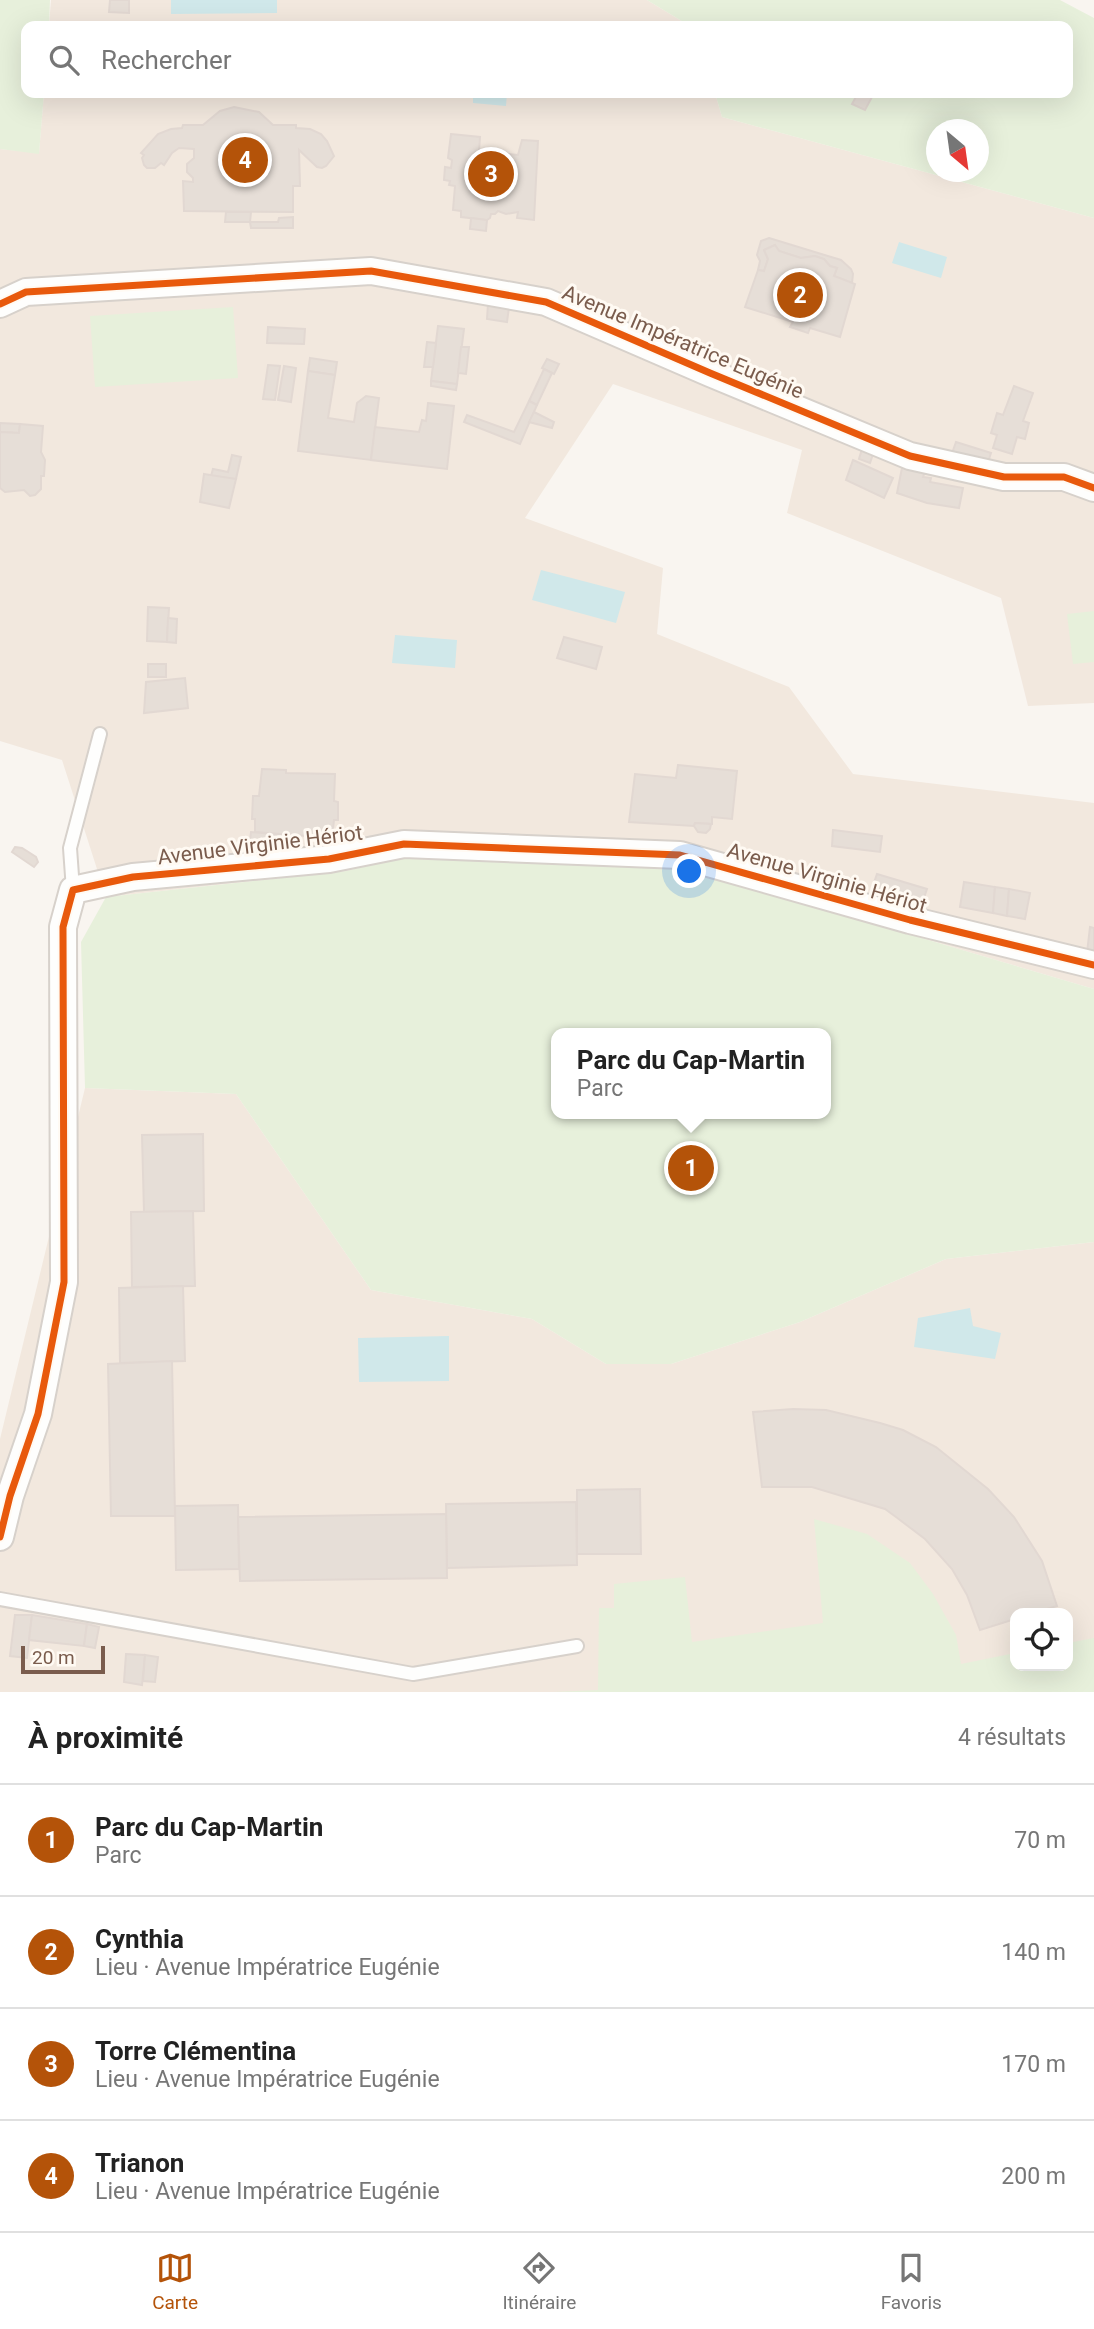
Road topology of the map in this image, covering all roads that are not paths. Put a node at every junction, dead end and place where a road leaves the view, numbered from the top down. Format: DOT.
graph roads {
  1 [pos="0,304"];
  2 [pos="1094,488"];
  3 [pos="100,734"];
  4 [pos="73,890"];
  5 [pos="1094,965"];
  6 [pos="0,1536"];
  7 [pos="0,1599"];
  8 [pos="577,1646"];
  1 -- 2 [label="street, Avenue Impératrice Eugénie"];
  3 -- 4 [label="lane"];
  4 -- 5 [label="street, Avenue Virginie Hériot"];
  4 -- 6 [label="street"];
  7 -- 8 [label="lane"];
}
